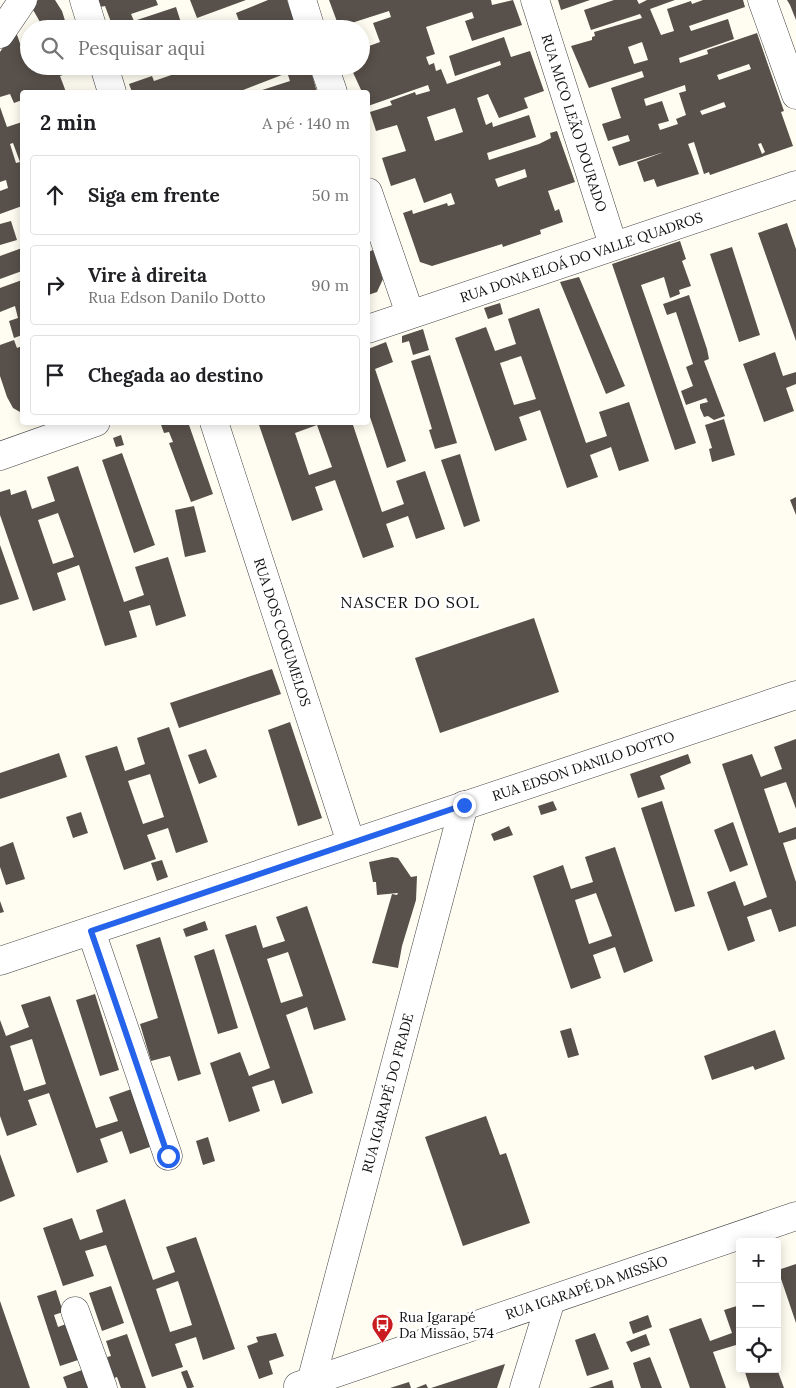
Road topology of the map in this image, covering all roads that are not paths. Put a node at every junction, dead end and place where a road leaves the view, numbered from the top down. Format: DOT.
graph roads {
  1 [pos="24,0"];
  2 [pos="84,0"];
  3 [pos="302,0"];
  4 [pos="535,0"];
  5 [pos="762,0"];
  6 [pos="90,20"];
  7 [pos="309,20"];
  8 [pos="0,34"];
  9 [pos="107,75"];
  10 [pos="327,75"];
  11 [pos="111,90"];
  12 [pos="332,90"];
  13 [pos="796,95"];
  14 [pos="796,185"];
  15 [pos="370,198"];
  16 [pos="613,245"];
  17 [pos="410,314"];
  18 [pos="370,328"];
  19 [pos="88,425"];
  20 [pos="215,425"];
  21 [pos="0,456"];
  22 [pos="796,695"];
  23 [pos="464,805"];
  24 [pos="352,842"];
  25 [pos="91,931"];
  26 [pos="0,961"];
  27 [pos="168,1156"];
  28 [pos="796,1216"];
  29 [pos="551,1300"];
  30 [pos="75,1311"];
  31 [pos="302,1385"];
  32 [pos="103,1388"];
  33 [pos="524,1388"];
  1 -- 8 [label="street"];
  2 -- 6 [label="street"];
  3 -- 7 [label="street"];
  4 -- 16 [label="street, RUA MICO LEÃO DOURADO"];
  5 -- 13 [label="street"];
  9 -- 11 [label="street"];
  10 -- 12 [label="street"];
  14 -- 16 [label="street, RUA DONA ELOÁ DO VALLE QUADROS"];
  15 -- 17 [label="street"];
  16 -- 17 [label="street, RUA DONA ELOÁ DO VALLE QUADROS"];
  17 -- 18 [label="street, RUA DONA ELOÁ DO VALLE QUADROS"];
  19 -- 21 [label="street"];
  20 -- 24 [label="street, RUA DOS COGUMELOS"];
  22 -- 23 [label="street, RUA EDSON DANILO DOTTO"];
  23 -- 24 [label="street, RUA EDSON DANILO DOTTO"];
  23 -- 31 [label="street, RUA IGARAPÉ DO FRADE"];
  24 -- 25 [label="street, RUA EDSON DANILO DOTTO"];
  25 -- 26 [label="street, RUA EDSON DANILO DOTTO"];
  25 -- 27 [label="street"];
  28 -- 29 [label="street, RUA IGARAPÉ DA MISSÃO"];
  29 -- 31 [label="street, RUA IGARAPÉ DA MISSÃO"];
  29 -- 33 [label="street"];
  30 -- 32 [label="street"];
}
